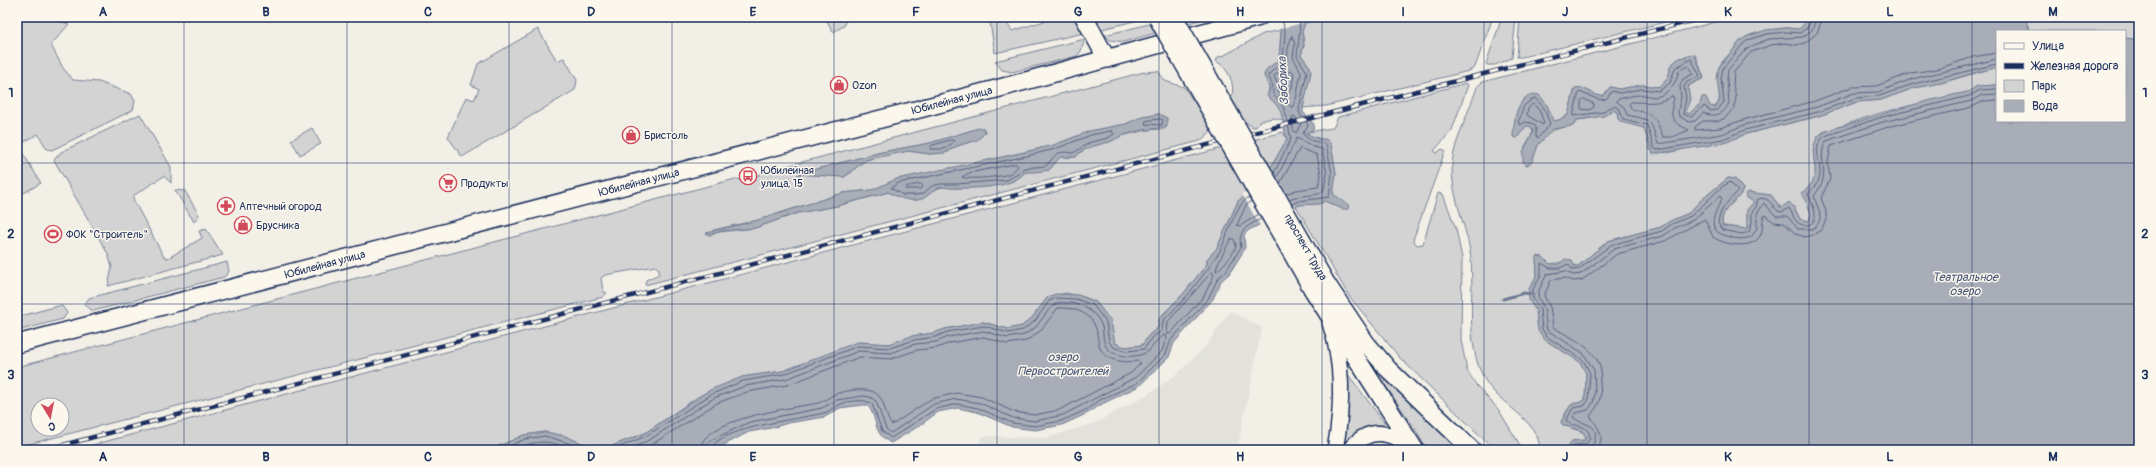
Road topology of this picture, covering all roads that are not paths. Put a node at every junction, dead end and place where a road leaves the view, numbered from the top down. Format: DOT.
graph roads {
  1 [pos="1084,17"];
  2 [pos="1157,17"];
  3 [pos="1174,17"];
  4 [pos="1249,18"];
  5 [pos="1107,59"];
  6 [pos="1320,287"];
  7 [pos="1327,312"];
  8 [pos="17,344"];
  9 [pos="1414,448"];
  10 [pos="1335,450"];
  11 [pos="1350,450"];
  12 [pos="1472,450"];
  1 -- 5 [label="main road"];
  2 -- 6 [label="main road, проспект Труда, bridge"];
  3 -- 6 [label="main road, проспект Труда, bridge"];
  4 -- 5 [label="main road, Юбилейная улица"];
  5 -- 8 [label="main road, Юбилейная улица"];
  6 -- 7 [label="main road, проспект Труда"];
  6 -- 12 [label="main road, проспект Труда"];
  7 -- 9 [label="main road, проспект Труда"];
  7 -- 10 [label="street"];
  9 -- 11 [label="street"];
}
